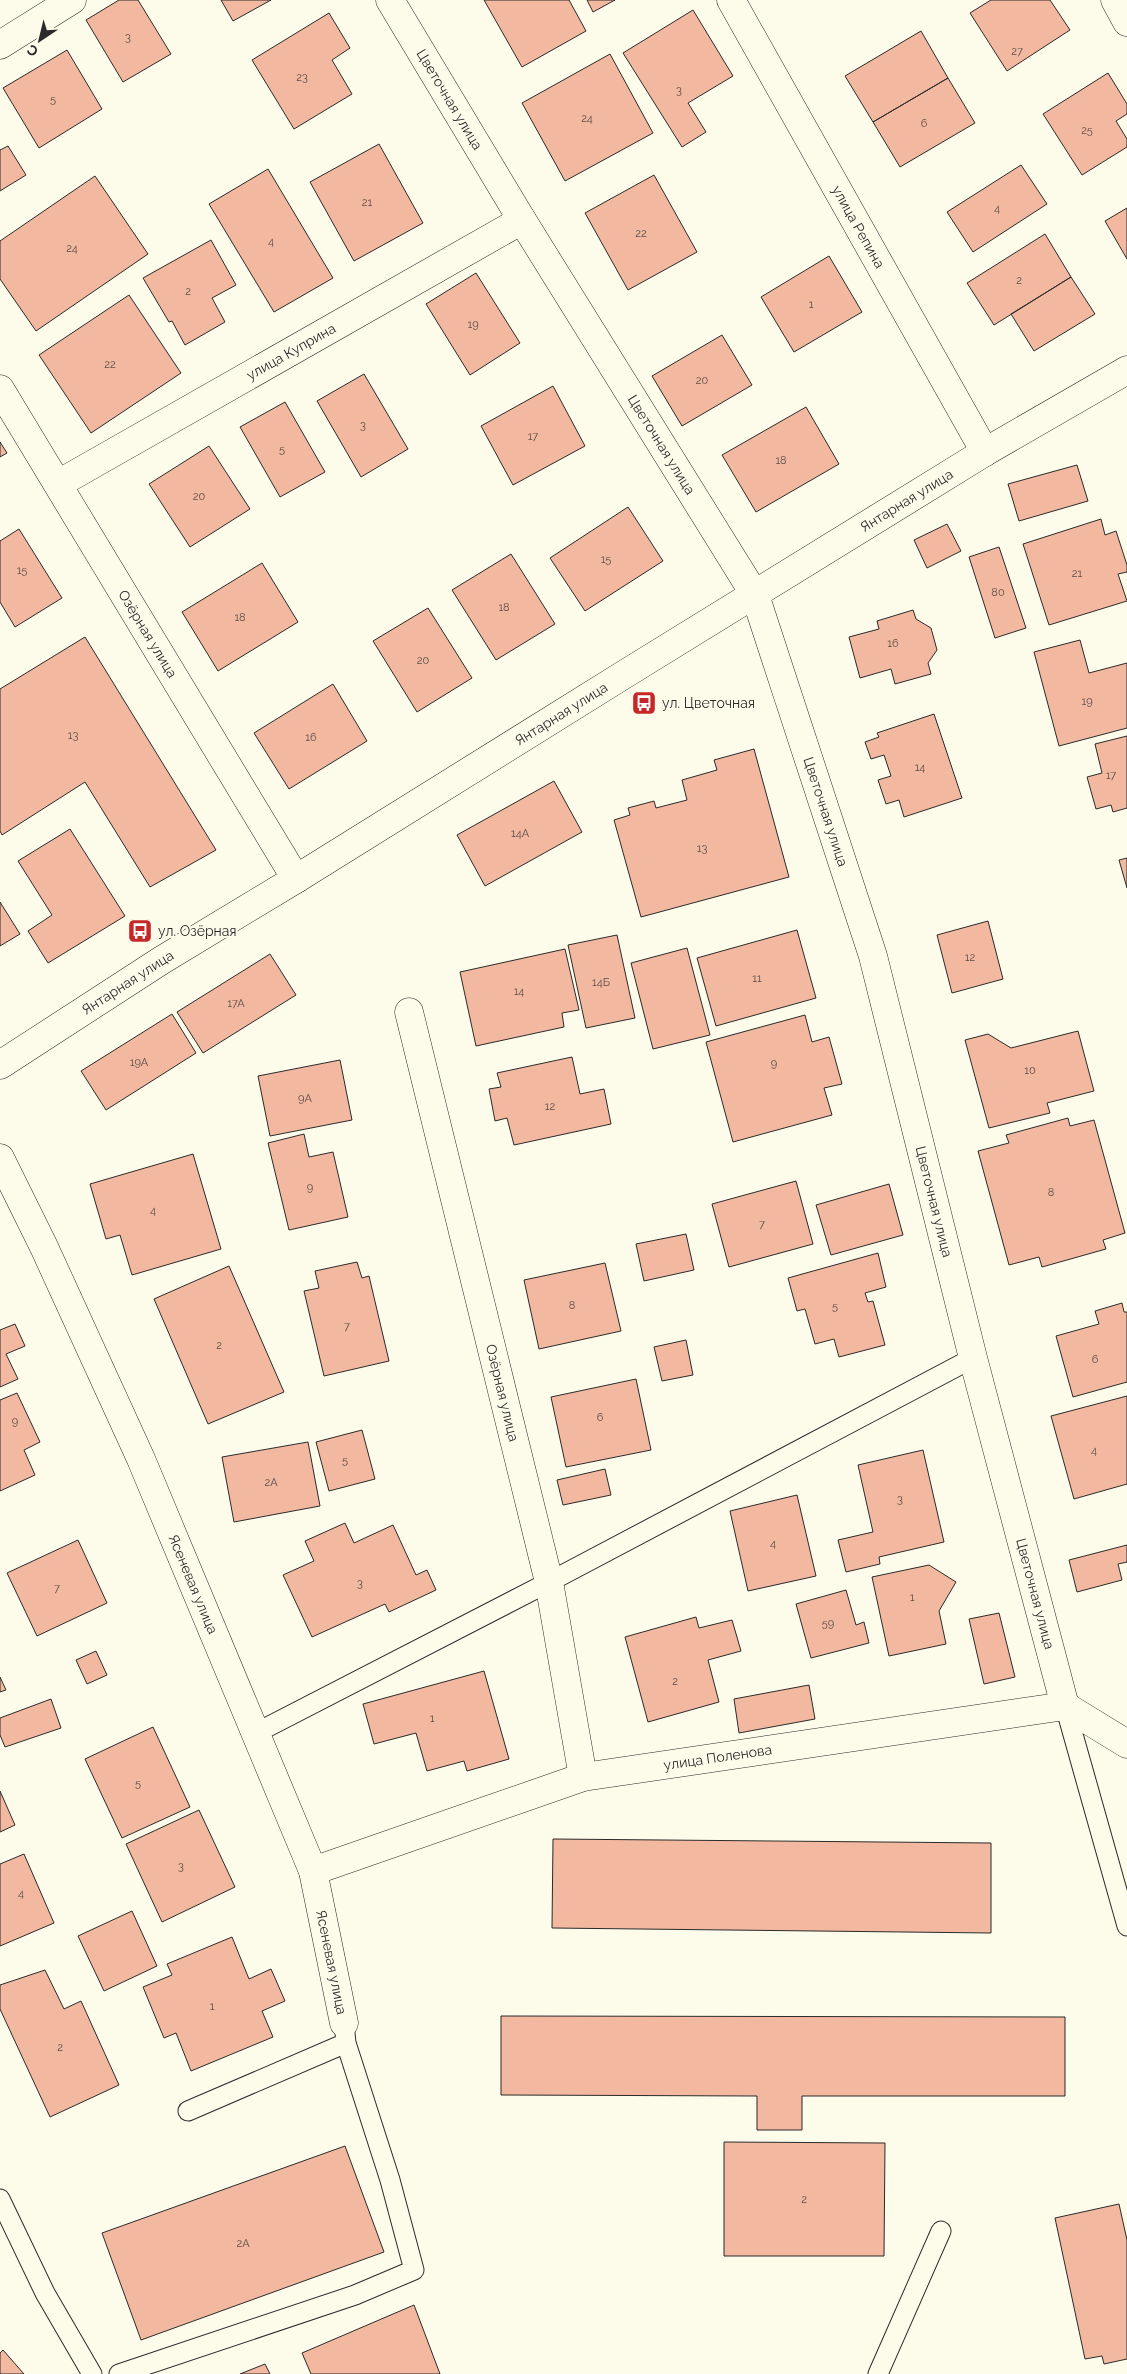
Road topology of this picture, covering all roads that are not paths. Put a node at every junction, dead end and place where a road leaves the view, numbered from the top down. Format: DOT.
graph roads {
  1 [pos="72,0"];
  2 [pos="390,0"];
  3 [pos="730,0"];
  4 [pos="1115,0"];
  5 [pos="1127,22"];
  6 [pos="0,46"];
  7 [pos="522,220"];
  8 [pos="1127,370"];
  9 [pos="0,389"];
  10 [pos="985,452"];
  11 [pos="58,484"];
  12 [pos="755,595"];
  13 [pos="296,879"];
  14 [pos="409,1012"];
  15 [pos="0,1065"];
  16 [pos="0,1158"];
  17 [pos="973,1358"];
  18 [pos="549,1582"];
  19 [pos="1065,1706"];
  20 [pos="256,1732"];
  21 [pos="1127,1744"];
  22 [pos="583,1777"];
  23 [pos="313,1871"];
  24 [pos="1127,1926"];
  25 [pos="345,2033"];
  26 [pos="188,2111"];
  27 [pos="0,2198"];
  28 [pos="941,2231"];
  29 [pos="92,2374"];
  30 [pos="119,2374"];
  31 [pos="878,2374"];
  1 -- 6 [label="street"];
  2 -- 7 [label="street, Цветочная улица"];
  3 -- 10 [label="street, улица Репина"];
  4 -- 5 [label="street"];
  7 -- 11 [label="street, улица Куприна"];
  7 -- 12 [label="street, Цветочная улица"];
  8 -- 10 [label="street, Янтарная улица"];
  9 -- 11 [label="street, Озёрная улица"];
  10 -- 12 [label="street, Янтарная улица"];
  11 -- 13 [label="street, Озёрная улица"];
  12 -- 13 [label="street, Янтарная улица"];
  12 -- 17 [label="street, Цветочная улица"];
  13 -- 15 [label="street, Янтарная улица"];
  14 -- 18 [label="street, Озёрная улица"];
  16 -- 20 [label="street, Ясеневая улица"];
  17 -- 18 [label="lane"];
  17 -- 19 [label="street, Цветочная улица"];
  18 -- 20 [label="lane"];
  18 -- 22 [label="street, Озёрная улица"];
  19 -- 21 [label="street"];
  19 -- 22 [label="street, улица Поленова"];
  19 -- 24 [label="lane"];
  20 -- 23 [label="street, Ясеневая улица"];
  22 -- 23 [label="street, улица Поленова"];
  23 -- 25 [label="street, Ясеневая улица"];
  25 -- 26 [label="lane"];
  25 -- 30 [label="lane"];
  27 -- 29 [label="lane"];
  28 -- 31 [label="lane"];
}
